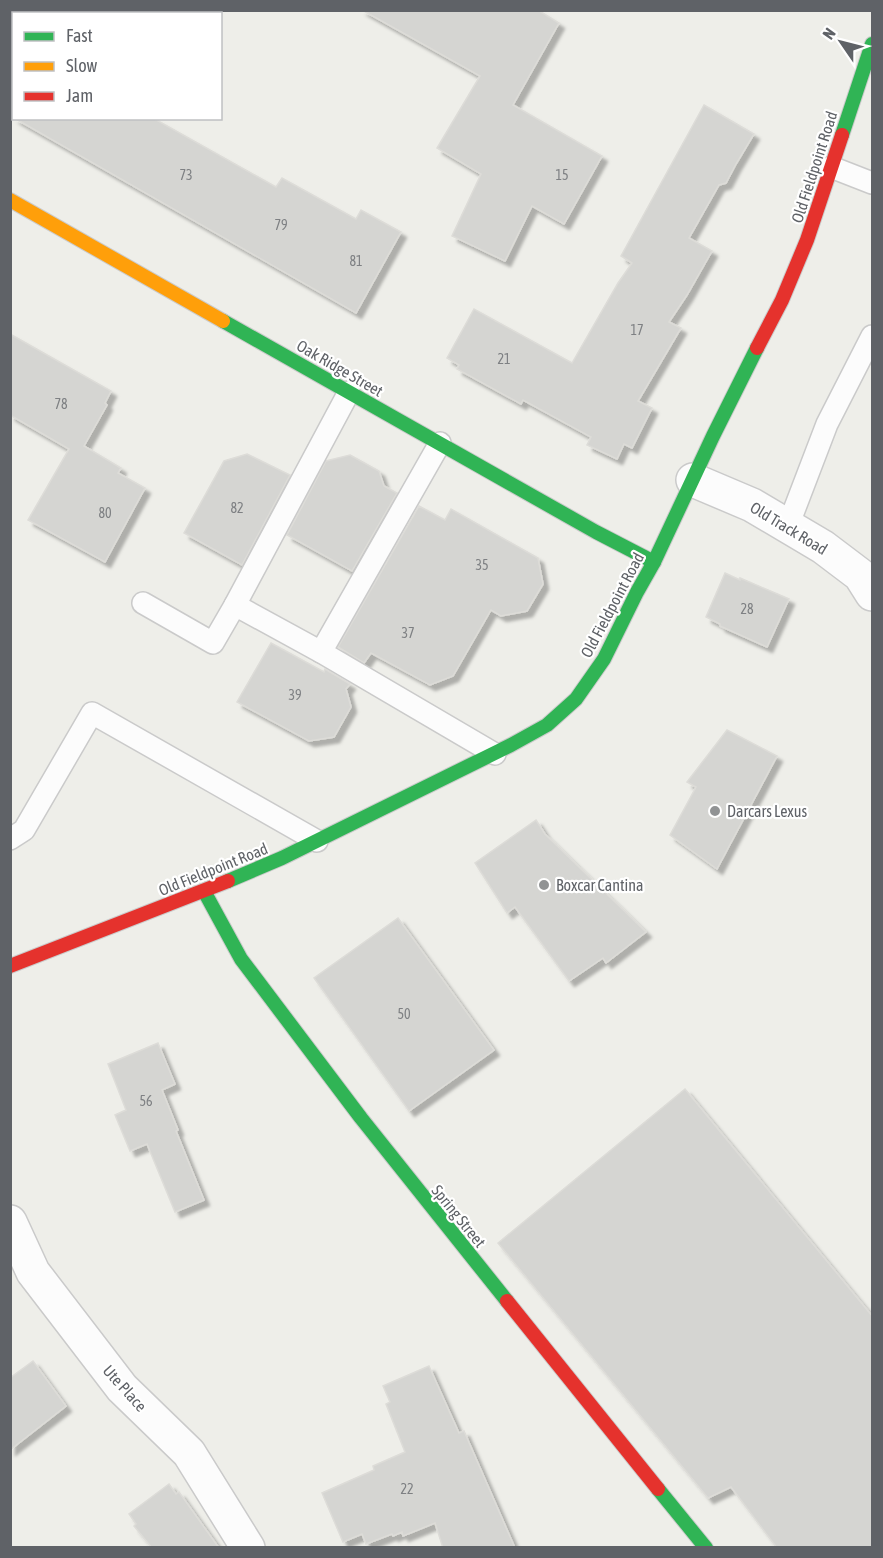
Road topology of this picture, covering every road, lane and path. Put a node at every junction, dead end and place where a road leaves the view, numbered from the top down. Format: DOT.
graph roads {
  1 [pos="873,44"];
  2 [pos="831,167"];
  3 [pos="873,183"];
  4 [pos="10,200"];
  5 [pos="873,336"];
  6 [pos="349,392"];
  7 [pos="440,444"];
  8 [pos="693,480"];
  9 [pos="788,526"];
  10 [pos="654,562"];
  11 [pos="873,594"];
  12 [pos="143,603"];
  13 [pos="235,605"];
  14 [pos="321,652"];
  15 [pos="495,754"];
  16 [pos="10,839"];
  17 [pos="317,841"];
  18 [pos="204,891"];
  19 [pos="10,966"];
  20 [pos="10,1222"];
  21 [pos="248,1548"];
  22 [pos="706,1548"];
  1 -- 2 [label="street, Old Fieldpoint Road"];
  2 -- 3 [label="lane"];
  2 -- 8 [label="street, Old Fieldpoint Road"];
  4 -- 6 [label="street, Oak Ridge Street"];
  5 -- 9 [label="lane"];
  6 -- 7 [label="street, Oak Ridge Street"];
  6 -- 13 [label="lane"];
  7 -- 10 [label="street, Oak Ridge Street"];
  7 -- 14 [label="lane"];
  8 -- 9 [label="street, Old Track Road"];
  8 -- 10 [label="street, Old Fieldpoint Road"];
  9 -- 11 [label="street, Old Track Road"];
  10 -- 15 [label="street, Old Fieldpoint Road"];
  12 -- 13 [label="lane"];
  13 -- 14 [label="lane"];
  14 -- 15 [label="lane"];
  15 -- 17 [label="street, Old Fieldpoint Road"];
  16 -- 17 [label="lane"];
  17 -- 18 [label="street, Old Fieldpoint Road"];
  18 -- 19 [label="street, Old Fieldpoint Road"];
  18 -- 22 [label="street, Spring Street"];
  20 -- 21 [label="street, Ute Place"];
}
